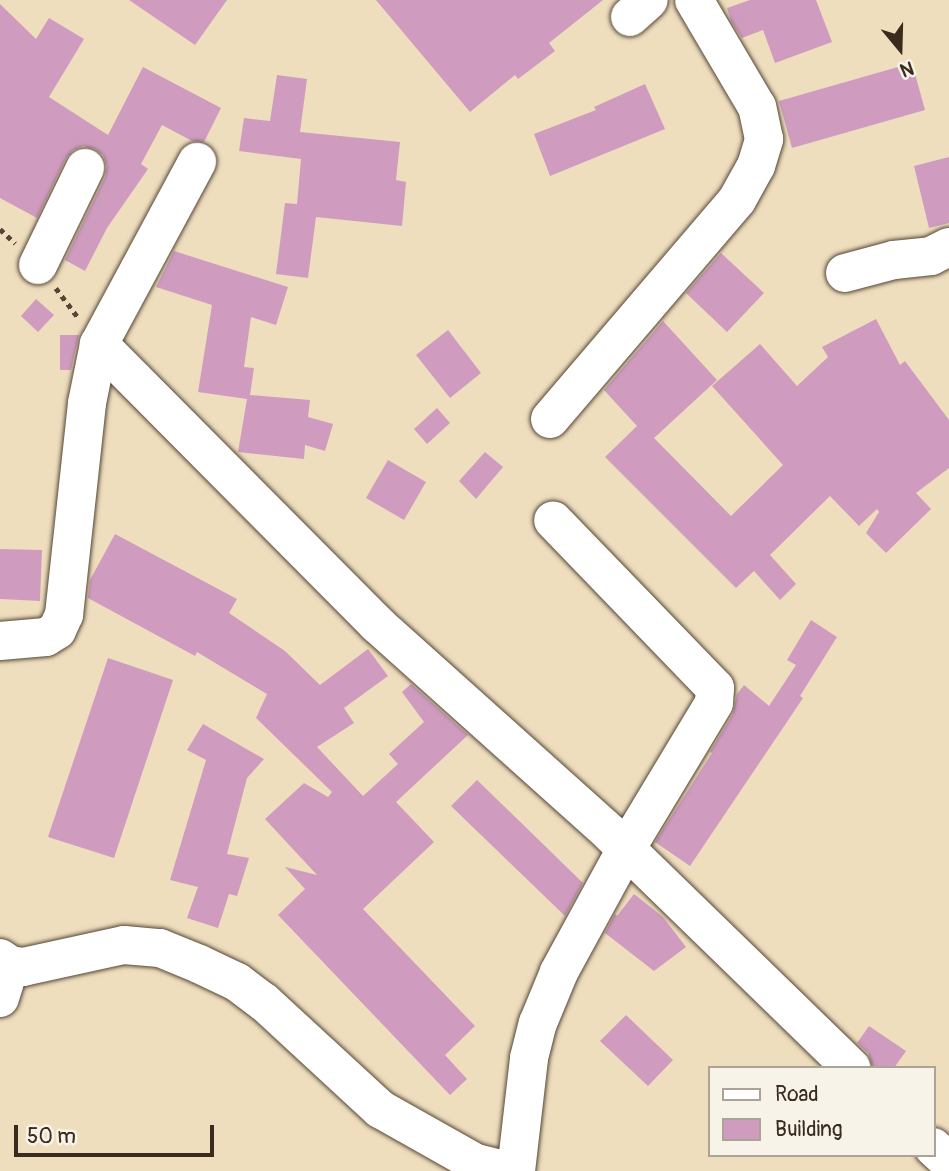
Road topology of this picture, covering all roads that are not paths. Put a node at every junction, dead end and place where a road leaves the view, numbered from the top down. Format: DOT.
graph roads {
  1 [pos="694,0"];
  2 [pos="197,162"];
  3 [pos="85,168"];
  4 [pos="949,247"];
  5 [pos="38,265"];
  6 [pos="845,273"];
  7 [pos="99,344"];
  8 [pos="550,419"];
  9 [pos="553,520"];
  10 [pos="0,642"];
  11 [pos="626,849"];
  12 [pos="3,974"];
  13 [pos="850,1066"];
  14 [pos="935,1149"];
  15 [pos="949,1162"];
  16 [pos="508,1171"];
  17 [pos="516,1171"];
  1 -- 8 [label="street"];
  2 -- 7 [label="street"];
  3 -- 5 [label="street"];
  4 -- 6 [label="street"];
  7 -- 10 [label="street"];
  7 -- 11 [label="street"];
  9 -- 11 [label="street"];
  11 -- 13 [label="street"];
  11 -- 17 [label="street"];
  12 -- 16 [label="street"];
  14 -- 15 [label="street"];
}
